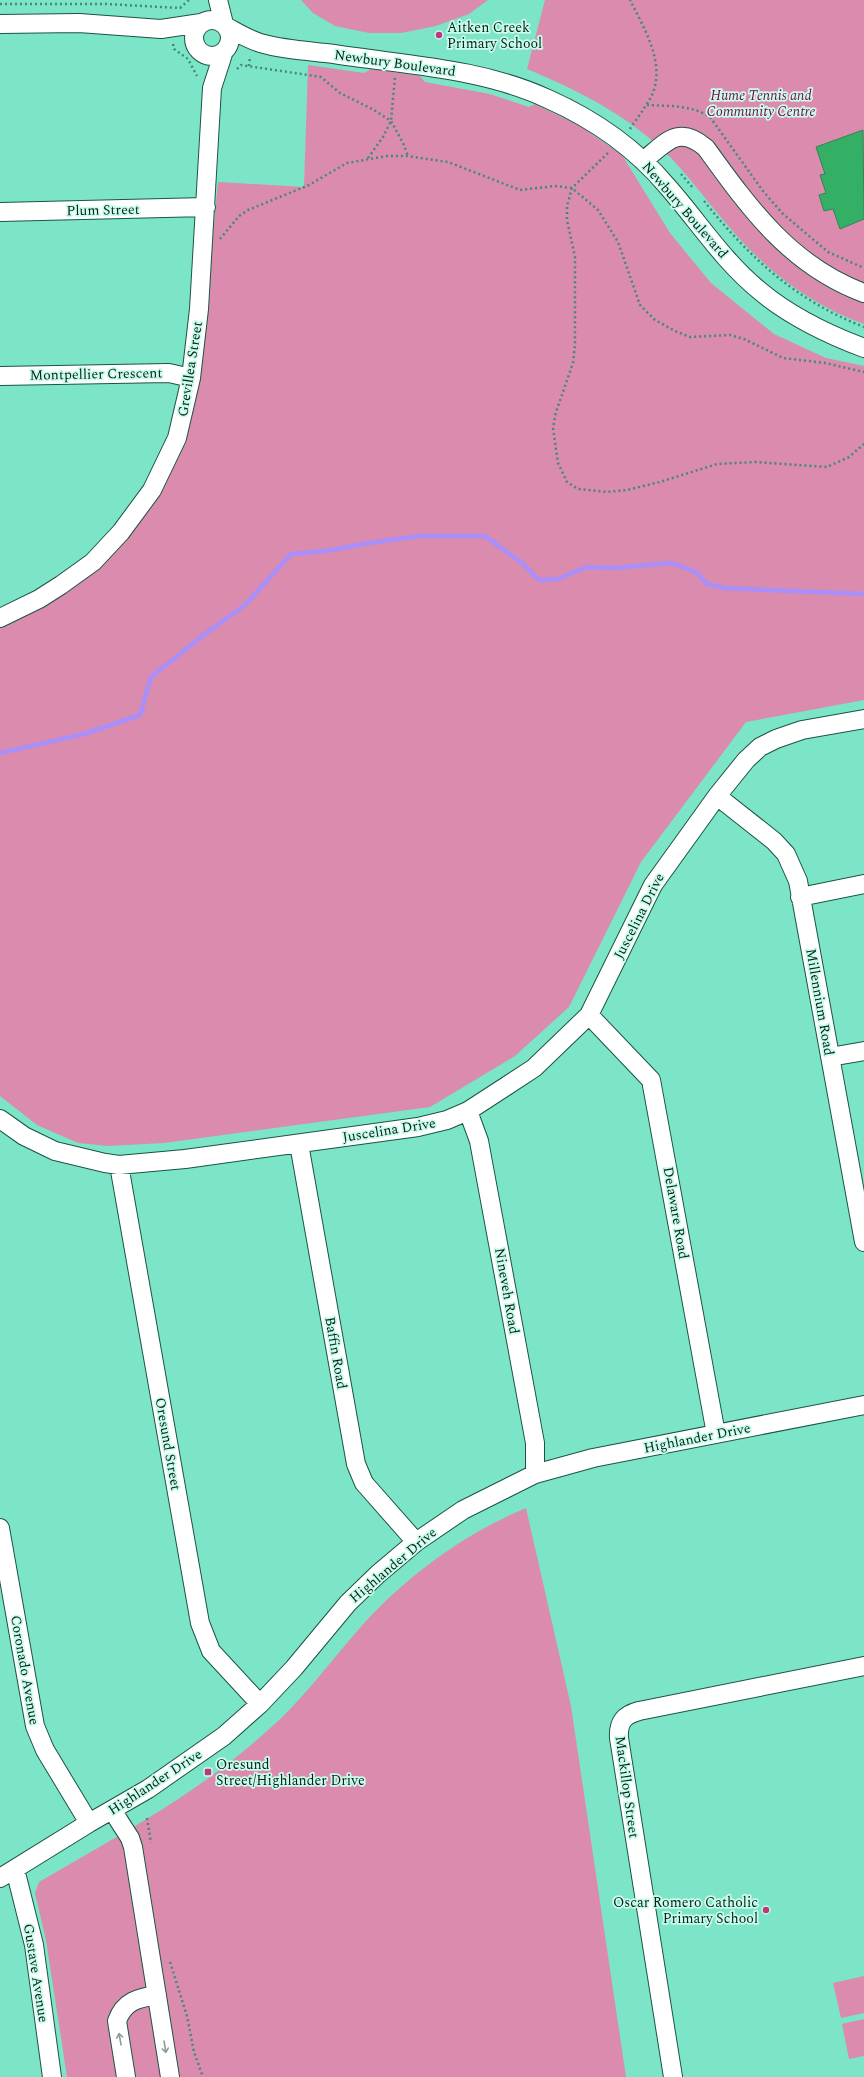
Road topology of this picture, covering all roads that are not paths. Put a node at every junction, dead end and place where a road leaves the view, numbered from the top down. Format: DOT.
graph roads {
  1 [pos="212,0"];
  2 [pos="218,0"];
  3 [pos="203,22"];
  4 [pos="0,24"];
  5 [pos="225,25"];
  6 [pos="160,29"];
  7 [pos="263,44"];
  8 [pos="225,50"];
  9 [pos="200,52"];
  10 [pos="212,88"];
  11 [pos="643,161"];
  12 [pos="206,208"];
  13 [pos="0,212"];
  14 [pos="864,293"];
  15 [pos="864,348"];
  16 [pos="0,376"];
  17 [pos="191,378"];
  18 [pos="0,618"];
  19 [pos="864,719"];
  20 [pos="717,796"];
  21 [pos="864,884"];
  22 [pos="800,897"];
  23 [pos="589,1015"];
  24 [pos="864,1051"];
  25 [pos="830,1057"];
  26 [pos="468,1110"];
  27 [pos="0,1119"];
  28 [pos="299,1144"];
  29 [pos="119,1164"];
  30 [pos="862,1219"];
  31 [pos="864,1242"];
  32 [pos="864,1405"];
  33 [pos="716,1434"];
  34 [pos="535,1474"];
  35 [pos="0,1528"];
  36 [pos="416,1542"];
  37 [pos="864,1666"];
  38 [pos="260,1704"];
  39 [pos="112,1810"];
  40 [pos="89,1823"];
  41 [pos="16,1869"];
  42 [pos="0,1878"];
  43 [pos="157,1995"];
  44 [pos="52,2077"];
  45 [pos="126,2077"];
  46 [pos="170,2077"];
  47 [pos="673,2077"];
  1 -- 3 [label="street"];
  2 -- 5 [label="street"];
  3 -- 5 [label="street"];
  3 -- 6 [label="street"];
  3 -- 9 [label="street"];
  4 -- 6 [label="street"];
  5 -- 7 [label="street, Newbury Boulevard"];
  5 -- 8 [label="street"];
  6 -- 9 [label="street"];
  7 -- 8 [label="street, Newbury Boulevard"];
  7 -- 11 [label="street, Newbury Boulevard"];
  8 -- 9 [label="street"];
  8 -- 10 [label="street, Grevillea Street"];
  9 -- 10 [label="street, Grevillea Street"];
  10 -- 12 [label="street, Grevillea Street"];
  11 -- 14 [label="street"];
  11 -- 15 [label="street, Newbury Boulevard"];
  12 -- 13 [label="street, Plum Street"];
  12 -- 17 [label="street, Grevillea Street"];
  16 -- 17 [label="street, Montpellier Crescent"];
  17 -- 18 [label="street, Grevillea Street"];
  19 -- 20 [label="street, Juscelina Drive"];
  20 -- 22 [label="street, Millennium Road"];
  20 -- 23 [label="street, Juscelina Drive"];
  21 -- 22 [label="street"];
  22 -- 25 [label="street, Millennium Road"];
  23 -- 26 [label="street, Juscelina Drive"];
  23 -- 33 [label="street, Delaware Road"];
  24 -- 25 [label="street"];
  25 -- 30 [label="street, Millennium Road"];
  26 -- 28 [label="street, Juscelina Drive"];
  26 -- 34 [label="street, Nineveh Road"];
  27 -- 29 [label="street, Juscelina Drive"];
  28 -- 29 [label="street, Juscelina Drive"];
  28 -- 36 [label="street, Baffin Road"];
  29 -- 38 [label="street, Oresund Street"];
  30 -- 31 [label="street, Millennium Road"];
  32 -- 33 [label="street, Highlander Drive"];
  33 -- 34 [label="street, Highlander Drive"];
  34 -- 36 [label="street, Highlander Drive"];
  35 -- 40 [label="street, Coronado Avenue"];
  36 -- 38 [label="street, Highlander Drive"];
  37 -- 47 [label="street, Mackillop Street"];
  38 -- 39 [label="street, Highlander Drive"];
  39 -- 40 [label="street, Highlander Drive"];
  39 -- 43 [label="street"];
  40 -- 41 [label="street, Highlander Drive"];
  41 -- 42 [label="street, Highlander Drive"];
  41 -- 44 [label="street, Gustave Avenue"];
  45 -- 43 [label="street, one-way"];
  43 -- 46 [label="street, one-way"];
}
